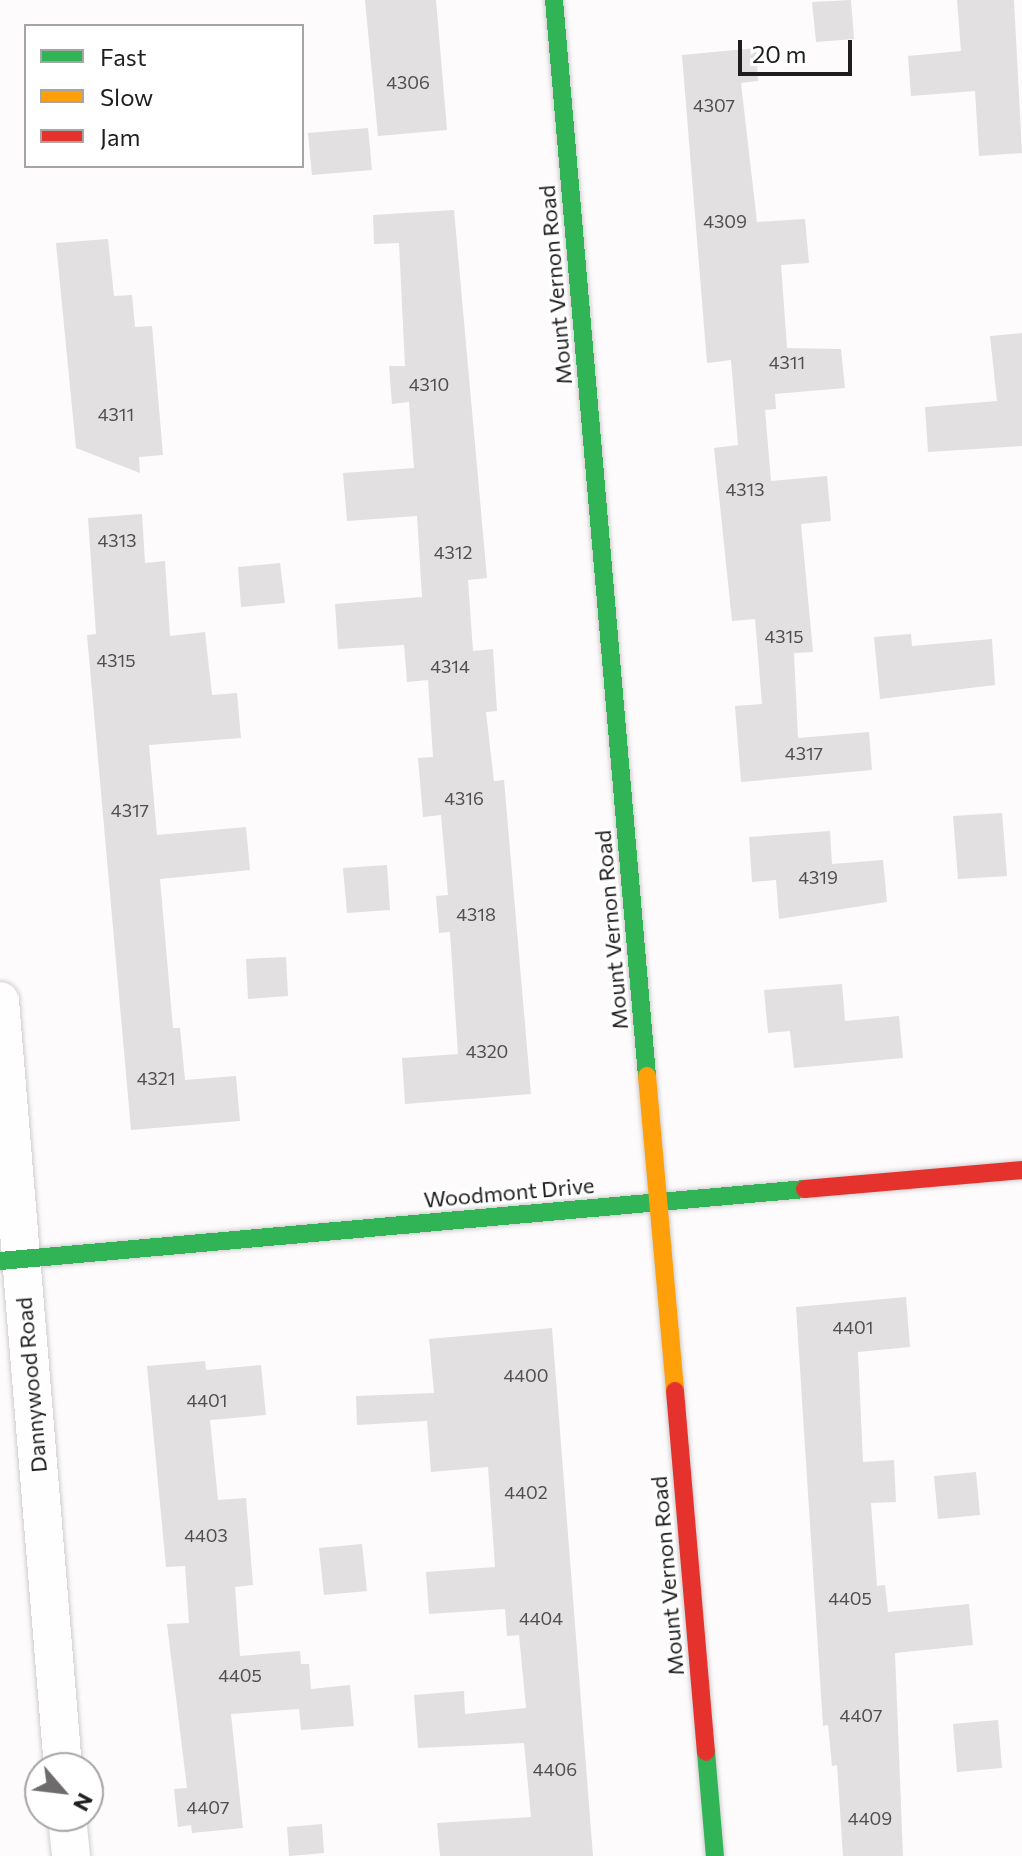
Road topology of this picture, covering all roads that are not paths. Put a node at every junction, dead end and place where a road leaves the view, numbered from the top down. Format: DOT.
graph roads {
  1 [pos="554,0"];
  2 [pos="0,1001"];
  3 [pos="1022,1170"];
  4 [pos="659,1203"];
  5 [pos="10,1260"];
  6 [pos="61,1752"];
  7 [pos="69,1832"];
  8 [pos="71,1856"];
  9 [pos="715,1856"];
  1 -- 4 [label="street, Mount Vernon Road"];
  2 -- 5 [label="street, Dannywood Road"];
  3 -- 4 [label="street, Woodmont Drive"];
  4 -- 5 [label="street, Woodmont Drive"];
  4 -- 9 [label="street, Mount Vernon Road"];
  5 -- 6 [label="street, Dannywood Road"];
  7 -- 8 [label="street"];
}
